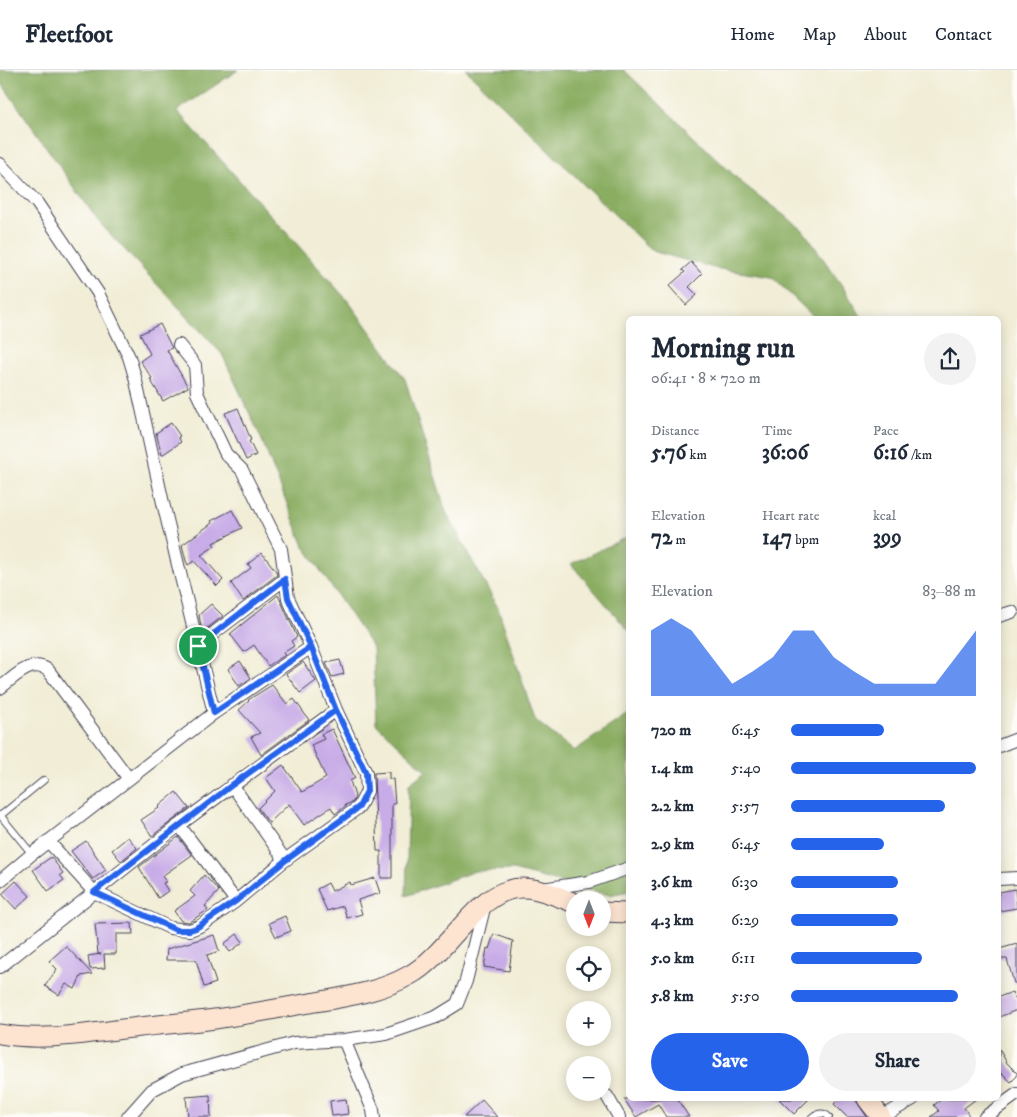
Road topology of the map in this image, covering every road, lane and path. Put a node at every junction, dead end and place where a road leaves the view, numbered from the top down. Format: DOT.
graph roads {
  1 [pos="0,164"];
  2 [pos="179,345"];
  3 [pos="285,579"];
  4 [pos="1012,612"];
  5 [pos="1001,615"];
  6 [pos="198,646"];
  7 [pos="311,647"];
  8 [pos="0,688"];
  9 [pos="336,710"];
  10 [pos="214,713"];
  11 [pos="1017,738"];
  12 [pos="1001,745"];
  13 [pos="129,778"];
  14 [pos="44,780"];
  15 [pos="232,785"];
  16 [pos="0,815"];
  17 [pos="179,825"];
  18 [pos="48,841"];
  19 [pos="32,854"];
  20 [pos="286,860"];
  21 [pos="626,869"];
  22 [pos="1017,878"];
  23 [pos="1001,879"];
  24 [pos="0,881"];
  25 [pos="538,890"];
  26 [pos="94,892"];
  27 [pos="566,900"];
  28 [pos="236,901"];
  29 [pos="485,904"];
  30 [pos="611,913"];
  31 [pos="626,914"];
  32 [pos="0,967"];
  33 [pos="0,1034"];
  34 [pos="344,1040"];
  35 [pos="1017,1094"];
  36 [pos="610,1101"];
  37 [pos="869,1101"];
  38 [pos="910,1101"];
  39 [pos="128,1117"];
  40 [pos="374,1117"];
  41 [pos="619,1117"];
  42 [pos="812,1117"];
  43 [pos="829,1117"];
  44 [pos="882,1117"];
  45 [pos="985,1117"];
  1 -- 6 [label="street"];
  2 -- 3 [label="street"];
  3 -- 6 [label="street"];
  3 -- 7 [label="street"];
  4 -- 5 [label="street"];
  6 -- 10 [label="street"];
  7 -- 9 [label="street"];
  7 -- 10 [label="street"];
  8 -- 13 [label="street"];
  9 -- 15 [label="street"];
  9 -- 20 [label="street"];
  10 -- 13 [label="street"];
  11 -- 12 [label="street"];
  13 -- 18 [label="street"];
  14 -- 16 [label="lane"];
  15 -- 17 [label="street"];
  15 -- 20 [label="street"];
  16 -- 19 [label="lane"];
  17 -- 26 [label="street"];
  17 -- 28 [label="street"];
  18 -- 19 [label="street"];
  18 -- 26 [label="street"];
  19 -- 24 [label="street"];
  20 -- 28 [label="street"];
  21 -- 25 [label="street"];
  22 -- 23 [label="street"];
  25 -- 27 [label="main road"];
  25 -- 29 [label="main road"];
  26 -- 28 [label="street"];
  26 -- 32 [label="street"];
  29 -- 33 [label="main road"];
  29 -- 34 [label="street"];
  30 -- 31 [label="main road"];
  34 -- 39 [label="street"];
  34 -- 40 [label="street"];
  35 -- 45 [label="street"];
  36 -- 41 [label="street"];
  37 -- 44 [label="main road"];
  38 -- 44 [label="street"];
  42 -- 43 [label="lane"];
}
